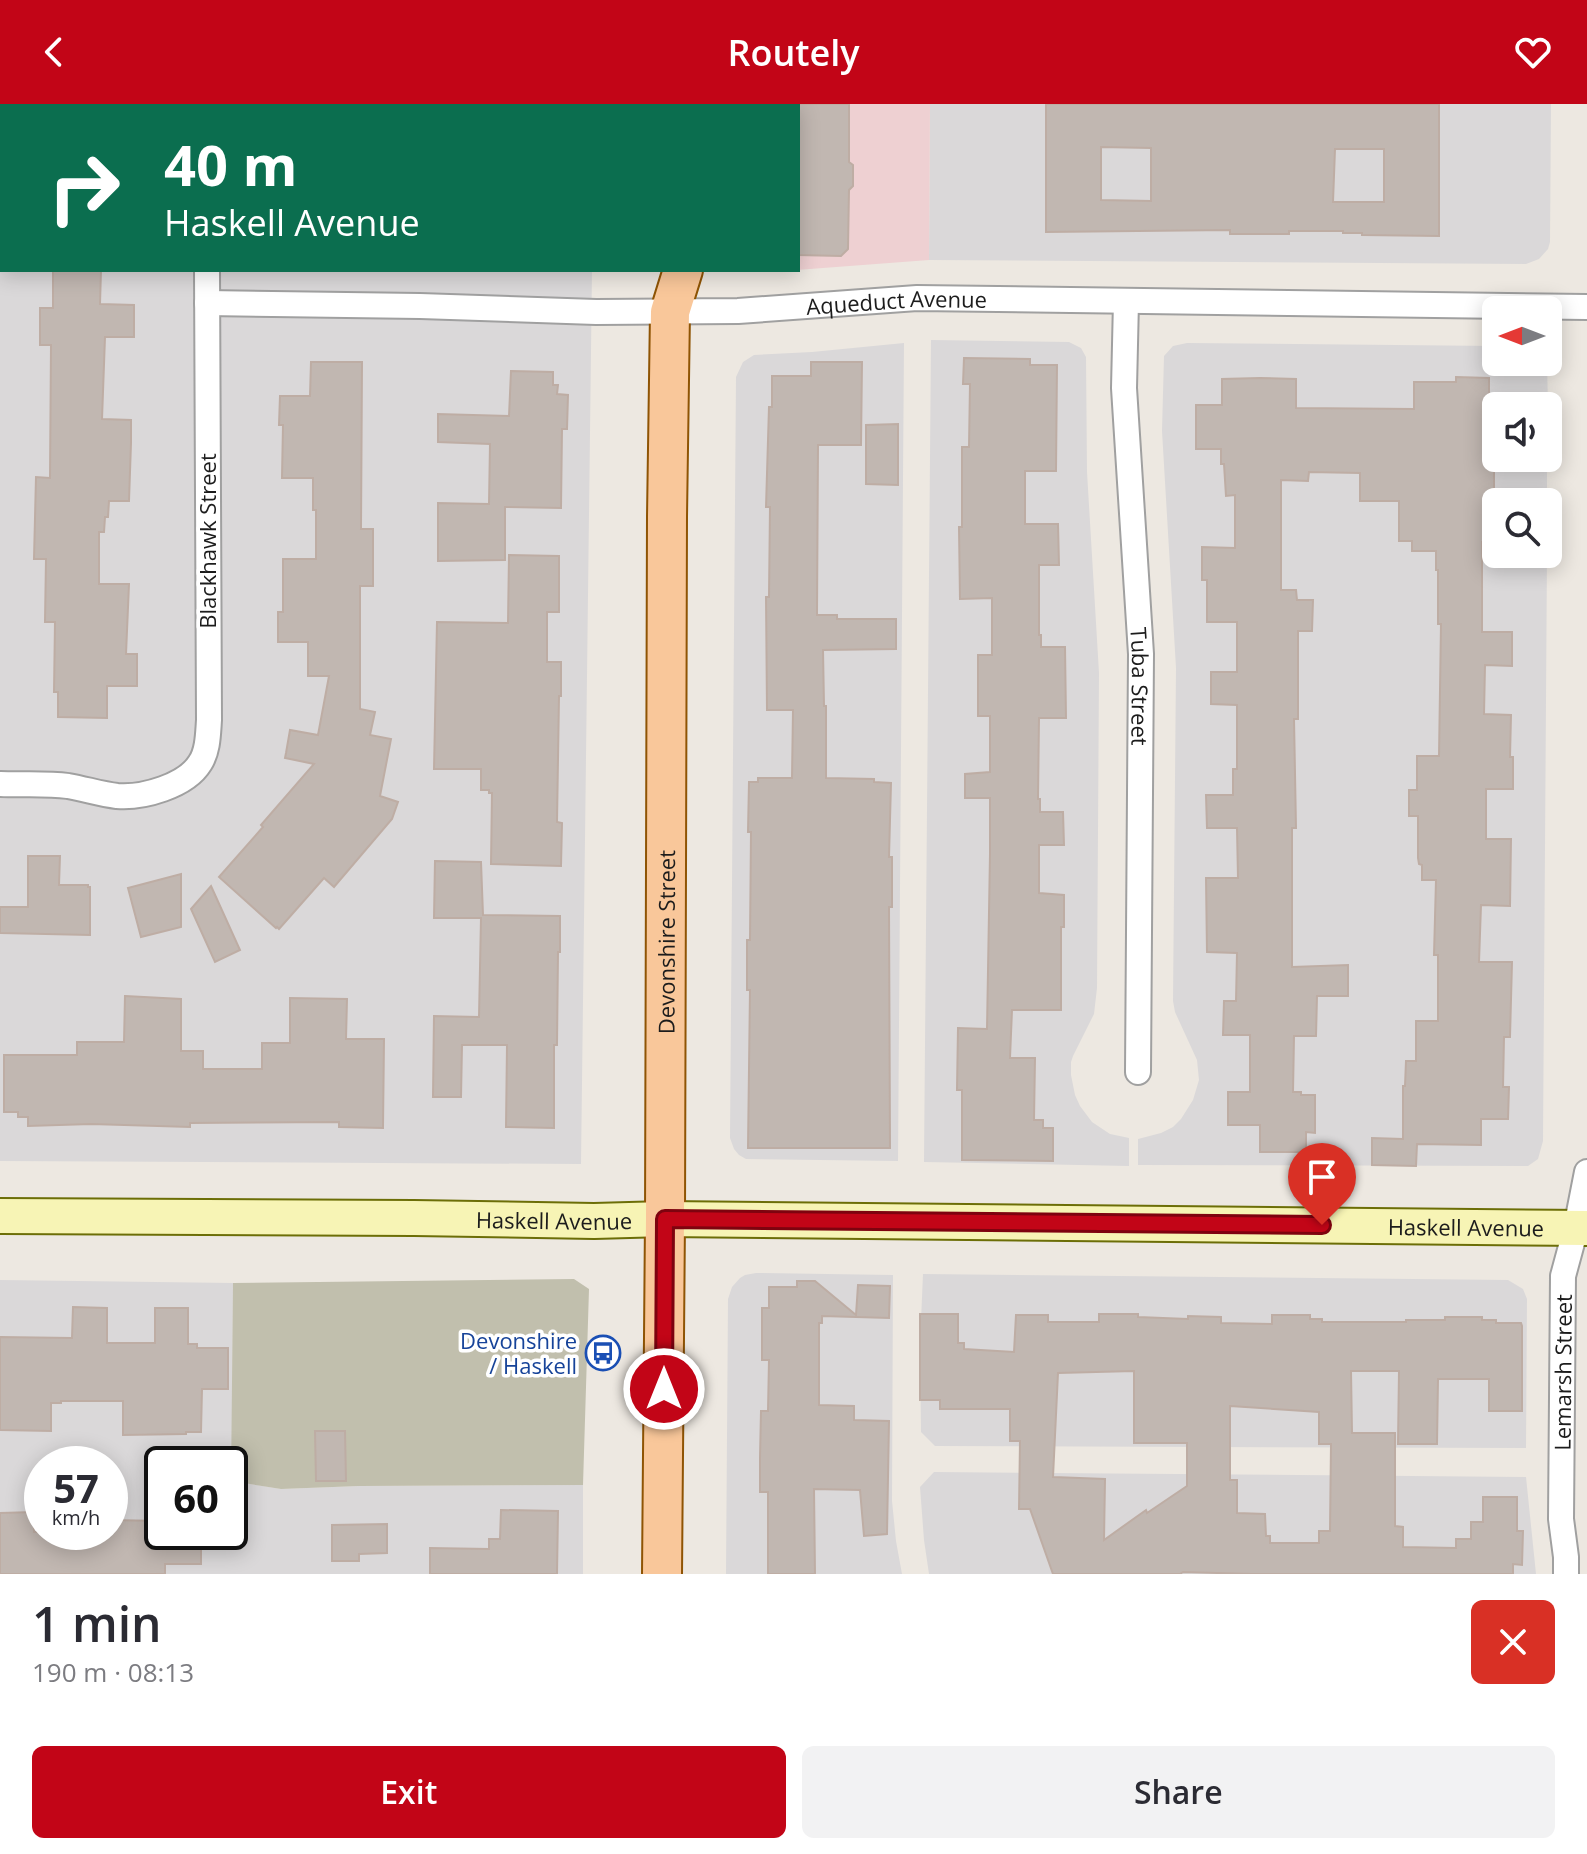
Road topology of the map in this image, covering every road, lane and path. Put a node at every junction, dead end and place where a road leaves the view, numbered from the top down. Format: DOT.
graph roads {
  1 [pos="207,272"];
  2 [pos="659,272"];
  3 [pos="682,272"];
  4 [pos="1126,301"];
  5 [pos="207,303"];
  6 [pos="1587,307"];
  7 [pos="670,312"];
  8 [pos="0,784"];
  9 [pos="1138,1072"];
  10 [pos="1587,1172"];
  11 [pos="0,1216"];
  12 [pos="665,1219"];
  13 [pos="1581,1228"];
  14 [pos="662,1574"];
  15 [pos="1566,1574"];
  1 -- 5 [label="street, Blackhawk Street"];
  2 -- 7 [label="main road, Devonshire Street"];
  3 -- 7 [label="main road, Devonshire Street"];
  4 -- 6 [label="street, Aqueduct Avenue"];
  4 -- 7 [label="street, Aqueduct Avenue"];
  4 -- 9 [label="street, Tuba Street"];
  5 -- 7 [label="street, Aqueduct Avenue"];
  5 -- 8 [label="street, Blackhawk Street"];
  7 -- 12 [label="main road, Devonshire Street"];
  10 -- 13 [label="street, Lemarsh Street"];
  11 -- 12 [label="main road, Haskell Avenue"];
  12 -- 13 [label="main road, Haskell Avenue"];
  12 -- 14 [label="main road, Devonshire Street"];
  13 -- 15 [label="street, Lemarsh Street"];
}
